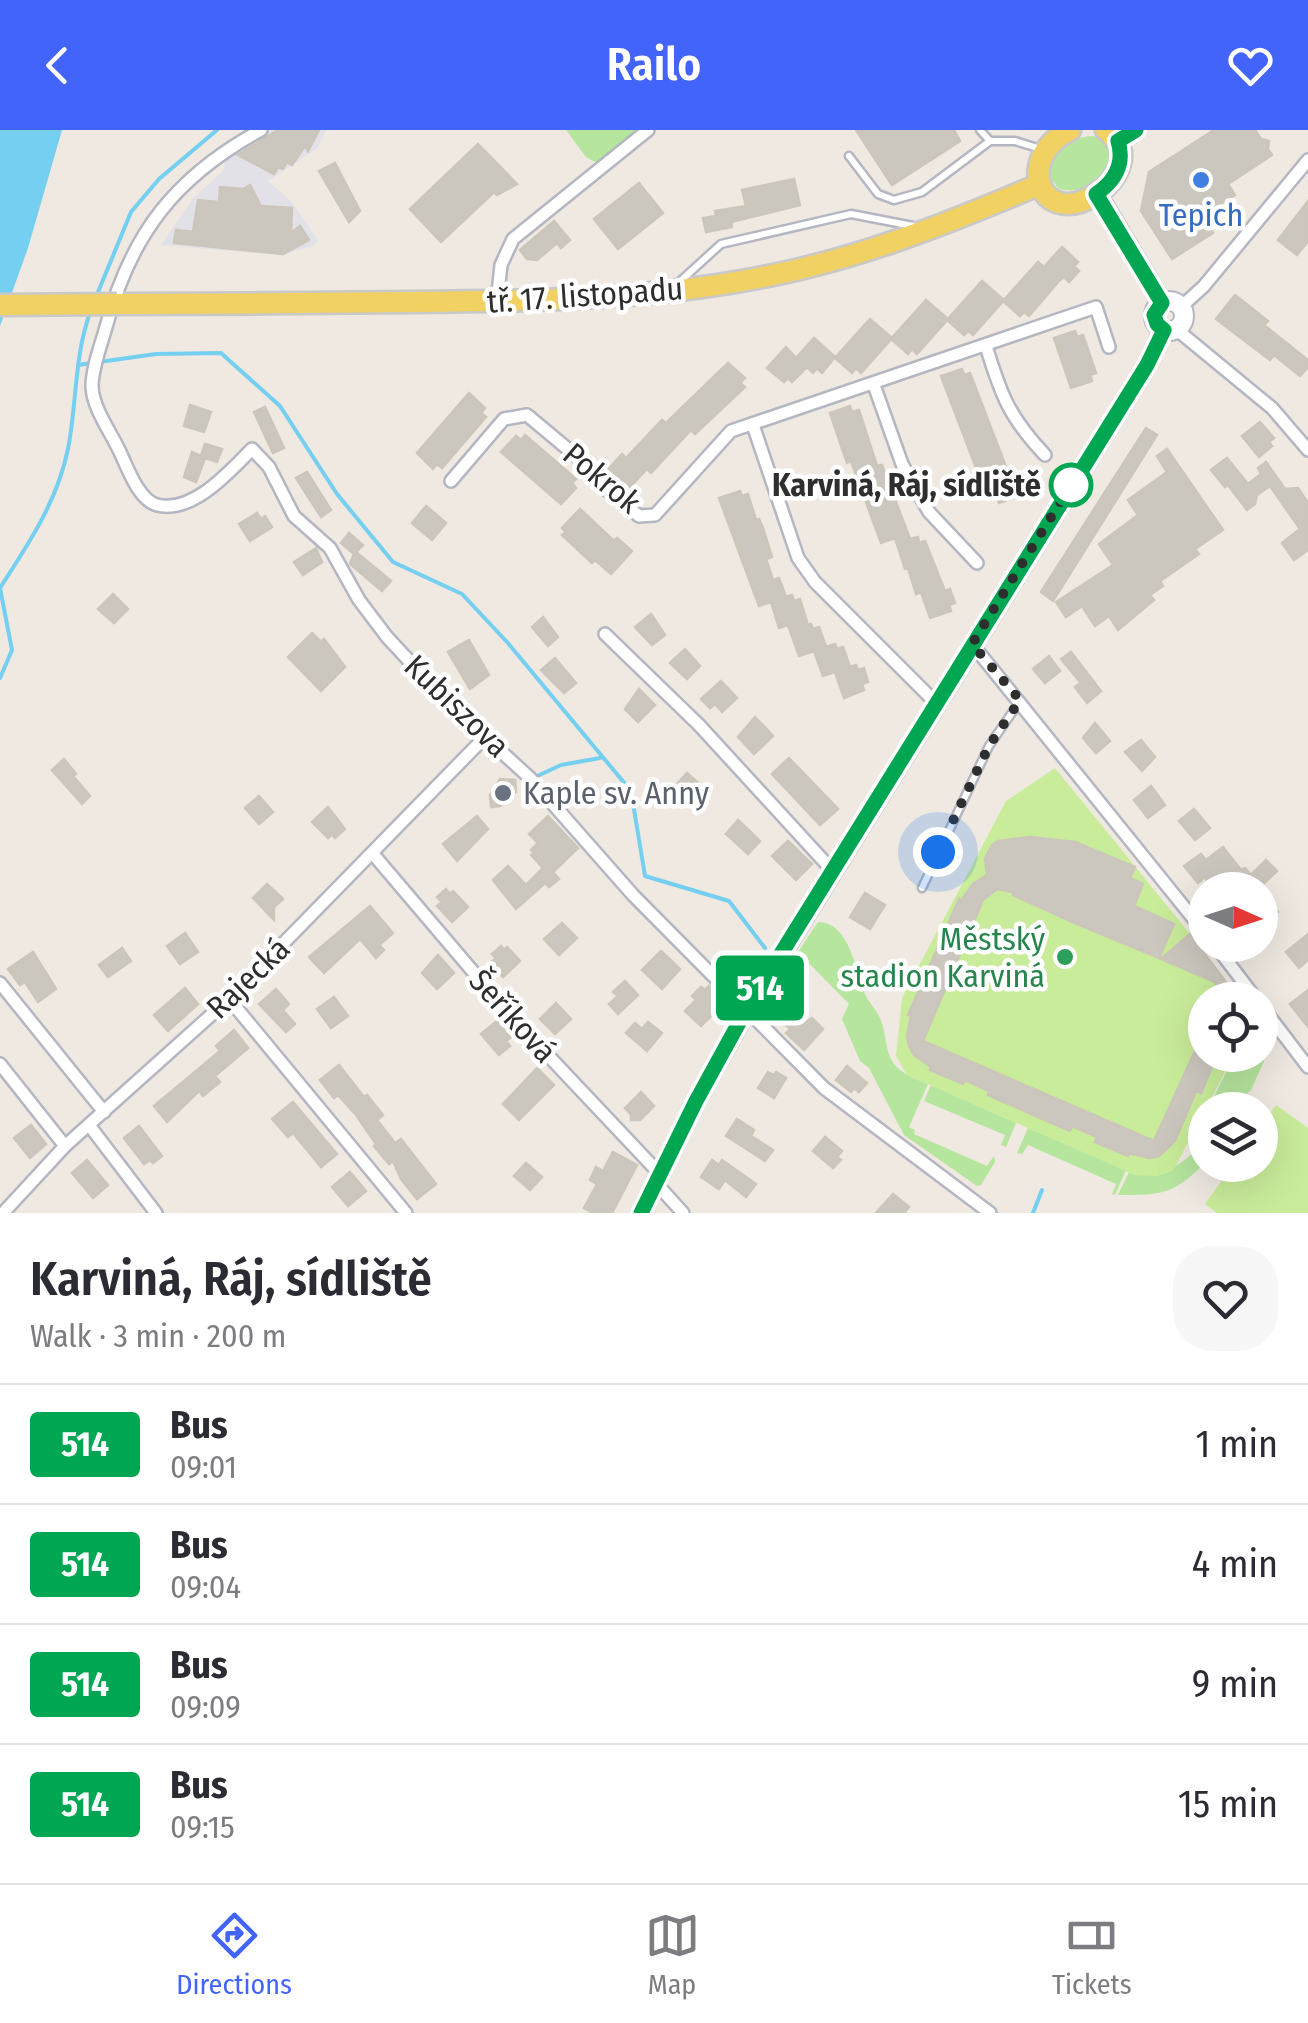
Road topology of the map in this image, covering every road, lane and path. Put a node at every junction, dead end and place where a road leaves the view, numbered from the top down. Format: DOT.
graph roads {
  1 [pos="261,130"];
  2 [pos="648,130"];
  3 [pos="980,130"];
  4 [pos="1070,130"];
  5 [pos="1120,134"];
  6 [pos="990,141"];
  7 [pos="1045,151"];
  8 [pos="849,156"];
  9 [pos="1308,160"];
  10 [pos="1038,186"];
  11 [pos="1096,194"];
  12 [pos="929,230"];
  13 [pos="670,292"];
  14 [pos="497,302"];
  15 [pos="1162,303"];
  16 [pos="0,305"];
  17 [pos="1181,307"];
  18 [pos="1170,329"];
  19 [pos="986,346"];
  20 [pos="1108,347"];
  21 [pos="874,385"];
  22 [pos="753,425"];
  23 [pos="1308,450"];
  24 [pos="1045,455"];
  25 [pos="452,481"];
  26 [pos="978,562"];
  27 [pos="605,634"];
  28 [pos="972,644"];
  29 [pos="1020,700"];
  30 [pos="935,702"];
  31 [pos="486,736"];
  32 [pos="373,854"];
  33 [pos="832,870"];
  34 [pos="922,888"];
  35 [pos="1188,912"];
  36 [pos="1228,962"];
  37 [pos="0,982"];
  38 [pos="1243,982"];
  39 [pos="229,1000"];
  40 [pos="746,1010"];
  41 [pos="1278,1028"];
  42 [pos="0,1064"];
  43 [pos="1308,1067"];
  44 [pos="104,1112"];
  45 [pos="88,1125"];
  46 [pos="64,1146"];
  47 [pos="657,1177"];
  48 [pos="3,1213"];
  49 [pos="156,1213"];
  50 [pos="406,1213"];
  51 [pos="641,1213"];
  52 [pos="683,1213"];
  53 [pos="990,1213"];
  1 -- 31 [label="street, Kubiszova"];
  2 -- 14 [label="street"];
  3 -- 6 [label="lane"];
  4 -- 7 [label="main road"];
  5 -- 11 [label="main road"];
  6 -- 7 [label="lane"];
  6 -- 8 [label="lane"];
  7 -- 10 [label="main road"];
  9 -- 17 [label="street"];
  10 -- 11 [label="main road"];
  10 -- 12 [label="main road, tř. 17. listopadu"];
  11 -- 15 [label="street"];
  12 -- 13 [label="main road, tř. 17. listopadu"];
  12 -- 13 [label="lane"];
  13 -- 14 [label="main road, tř. 17. listopadu"];
  14 -- 16 [label="main road, tř. 17. listopadu, bridge"];
  15 -- 17 [label="street"];
  15 -- 18 [label="street"];
  17 -- 18 [label="street"];
  18 -- 23 [label="street"];
  18 -- 28 [label="street"];
  19 -- 20 [label="street, Pokrok"];
  19 -- 21 [label="street, Pokrok"];
  19 -- 24 [label="street"];
  21 -- 22 [label="street, Pokrok"];
  21 -- 26 [label="street"];
  22 -- 25 [label="street, Pokrok"];
  22 -- 30 [label="street"];
  27 -- 33 [label="street"];
  28 -- 29 [label="street"];
  28 -- 30 [label="street"];
  29 -- 34 [label="lane"];
  29 -- 35 [label="street"];
  30 -- 33 [label="street"];
  31 -- 32 [label="street, Rajecká"];
  31 -- 40 [label="street, Kubiszova"];
  32 -- 39 [label="street, Rajecká"];
  32 -- 47 [label="street, Šeříková"];
  33 -- 40 [label="street"];
  36 -- 38 [label="street"];
  37 -- 44 [label="street"];
  39 -- 44 [label="street, Rajecká"];
  39 -- 50 [label="street"];
  40 -- 47 [label="street"];
  40 -- 53 [label="street, Kubiszova"];
  41 -- 43 [label="street"];
  42 -- 46 [label="street"];
  44 -- 45 [label="street, Rajecká"];
  45 -- 46 [label="street, Rajecká"];
  45 -- 49 [label="street"];
  46 -- 48 [label="street, Rajecká"];
  47 -- 51 [label="street"];
  47 -- 52 [label="street, Šeříková"];
}
